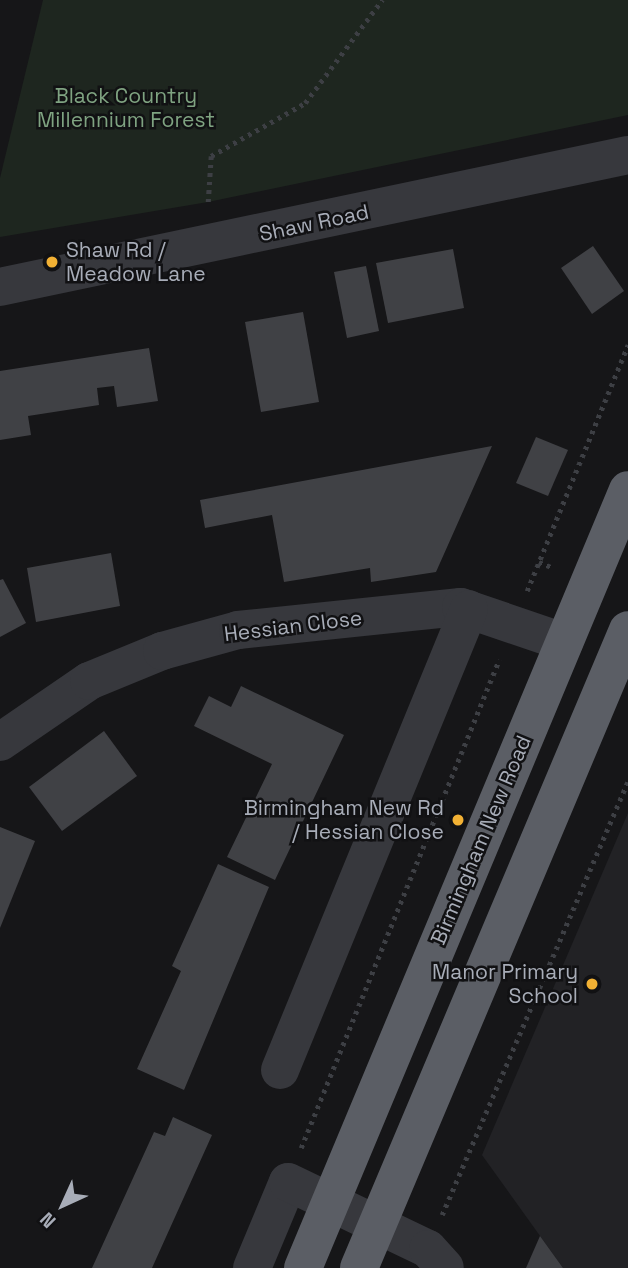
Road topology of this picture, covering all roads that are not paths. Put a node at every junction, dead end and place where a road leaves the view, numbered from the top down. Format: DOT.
graph roads {
  1 [pos="628,155"];
  2 [pos="0,287"];
  3 [pos="628,490"];
  4 [pos="469,609"];
  5 [pos="628,630"];
  6 [pos="564,642"];
  7 [pos="0,743"];
  8 [pos="280,1070"];
  9 [pos="331,1200"];
  10 [pos="378,1223"];
  11 [pos="436,1259"];
  12 [pos="252,1268"];
  13 [pos="303,1268"];
  14 [pos="359,1268"];
  1 -- 2 [label="street, Shaw Road"];
  3 -- 6 [label="highway, Birmingham New Road"];
  4 -- 6 [label="street, Hessian Close"];
  4 -- 7 [label="street, Hessian Close"];
  4 -- 8 [label="street"];
  5 -- 10 [label="highway"];
  6 -- 9 [label="highway, Birmingham New Road"];
  9 -- 10 [label="street"];
  9 -- 12 [label="street"];
  9 -- 13 [label="highway, Birmingham New Road"];
  10 -- 11 [label="street"];
  10 -- 14 [label="highway"];
}
